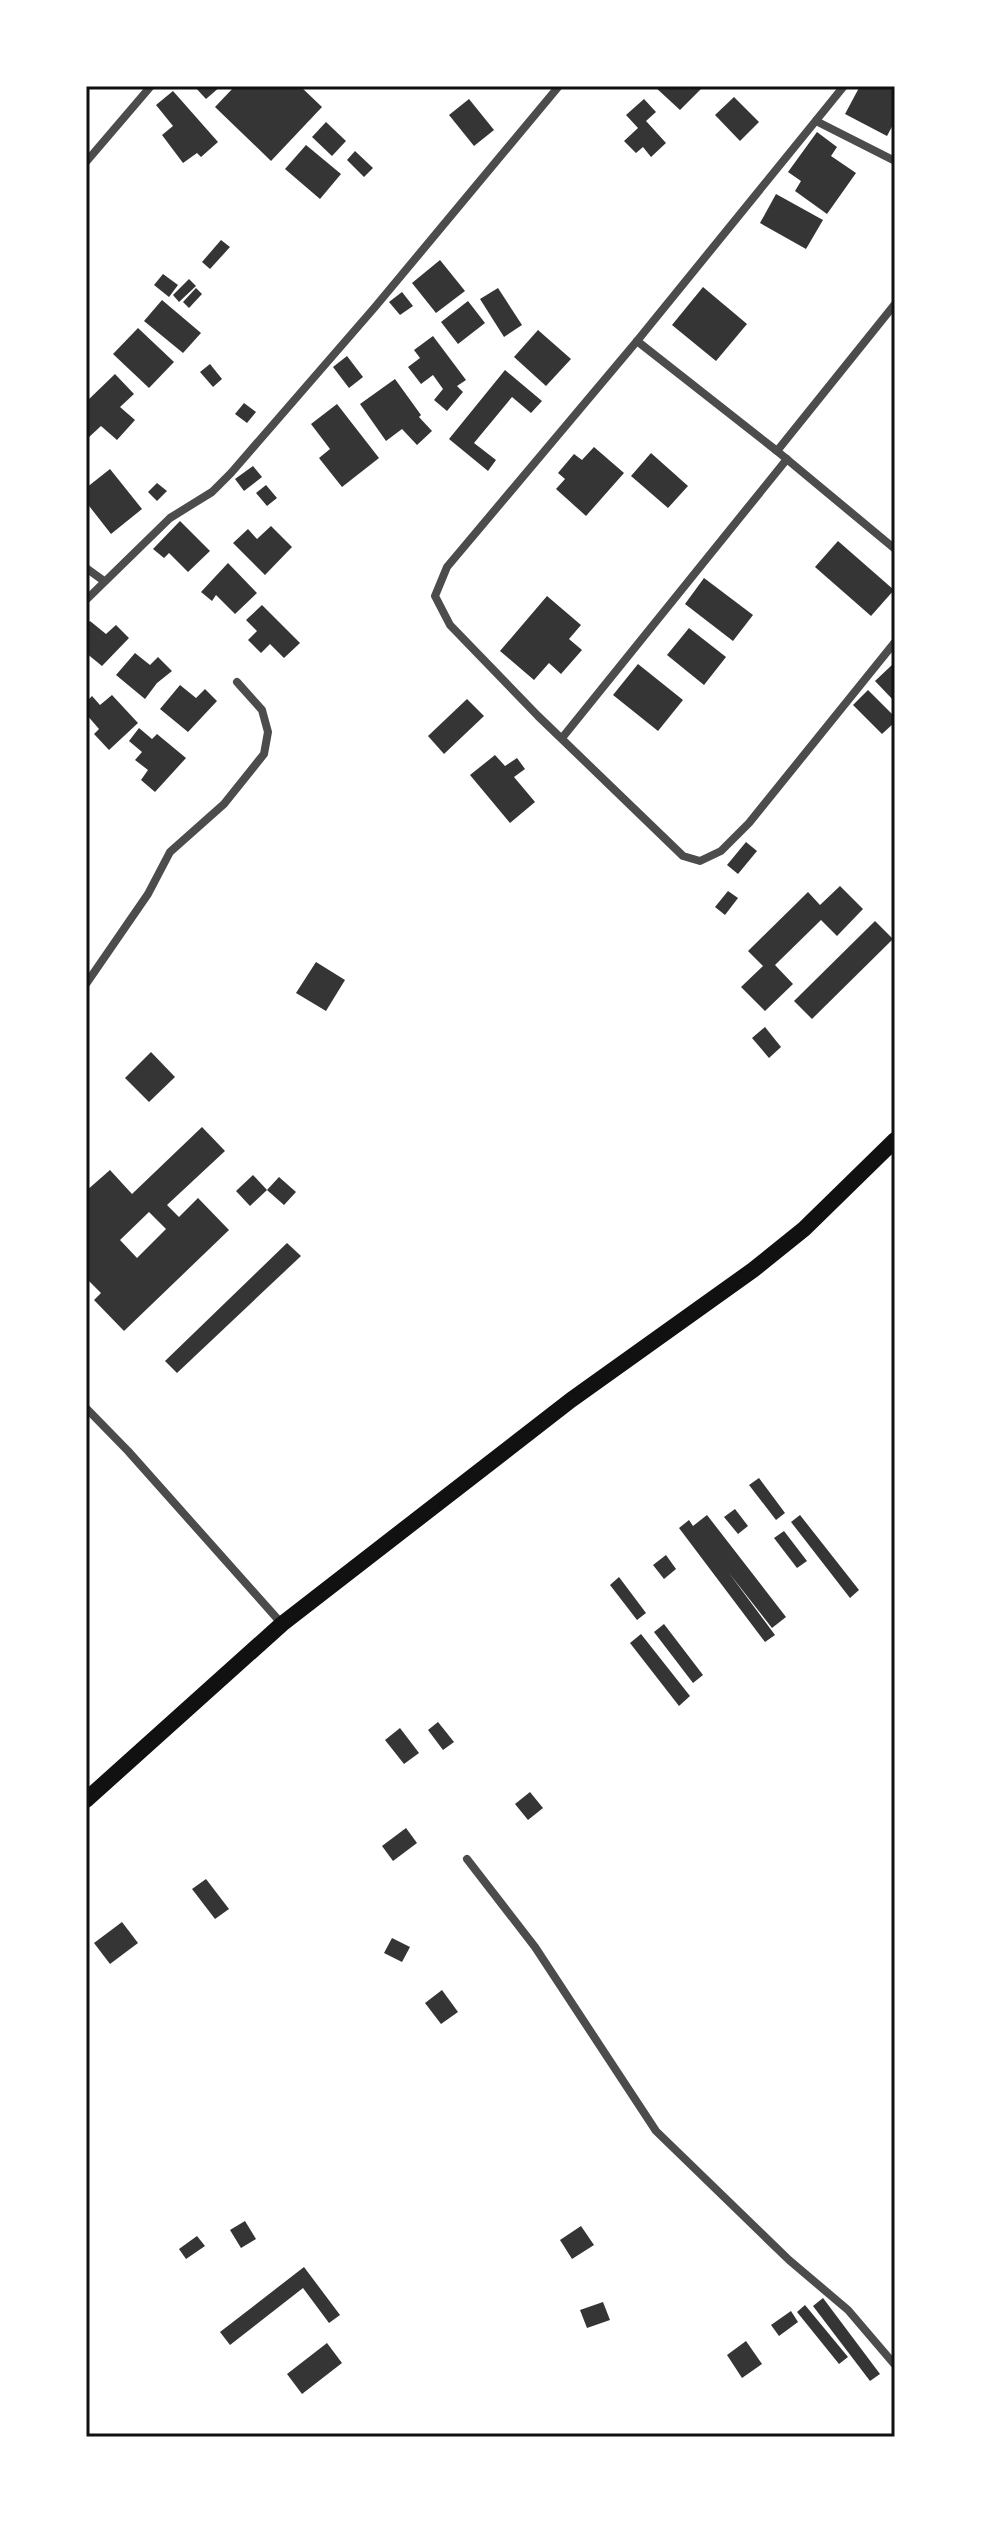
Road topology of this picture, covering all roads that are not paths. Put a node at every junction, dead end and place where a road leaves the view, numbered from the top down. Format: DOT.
graph roads {
  1 [pos="151,86"];
  2 [pos="559,86"];
  3 [pos="844,86"];
  4 [pos="816,121"];
  5 [pos="895,161"];
  6 [pos="86,162"];
  7 [pos="895,304"];
  8 [pos="637,341"];
  9 [pos="777,451"];
  10 [pos="787,459"];
  11 [pos="895,549"];
  12 [pos="86,568"];
  13 [pos="104,581"];
  14 [pos="86,600"];
  15 [pos="895,642"];
  16 [pos="237,682"];
  17 [pos="562,738"];
  18 [pos="86,984"];
  19 [pos="895,1140"];
  20 [pos="86,1408"];
  21 [pos="282,1624"];
  22 [pos="86,1800"];
  23 [pos="467,1859"];
  24 [pos="895,2365"];
  1 -- 6 [label="street"];
  2 -- 13 [label="street"];
  3 -- 4 [label="street"];
  4 -- 5 [label="street"];
  4 -- 8 [label="street"];
  7 -- 9 [label="street"];
  8 -- 9 [label="street"];
  8 -- 17 [label="street"];
  9 -- 10 [label="street"];
  10 -- 11 [label="street"];
  10 -- 17 [label="street"];
  12 -- 13 [label="street"];
  13 -- 14 [label="street"];
  15 -- 17 [label="street"];
  16 -- 18 [label="street"];
  19 -- 21 [label="main road"];
  20 -- 21 [label="street"];
  21 -- 22 [label="main road"];
  23 -- 24 [label="street"];
}
